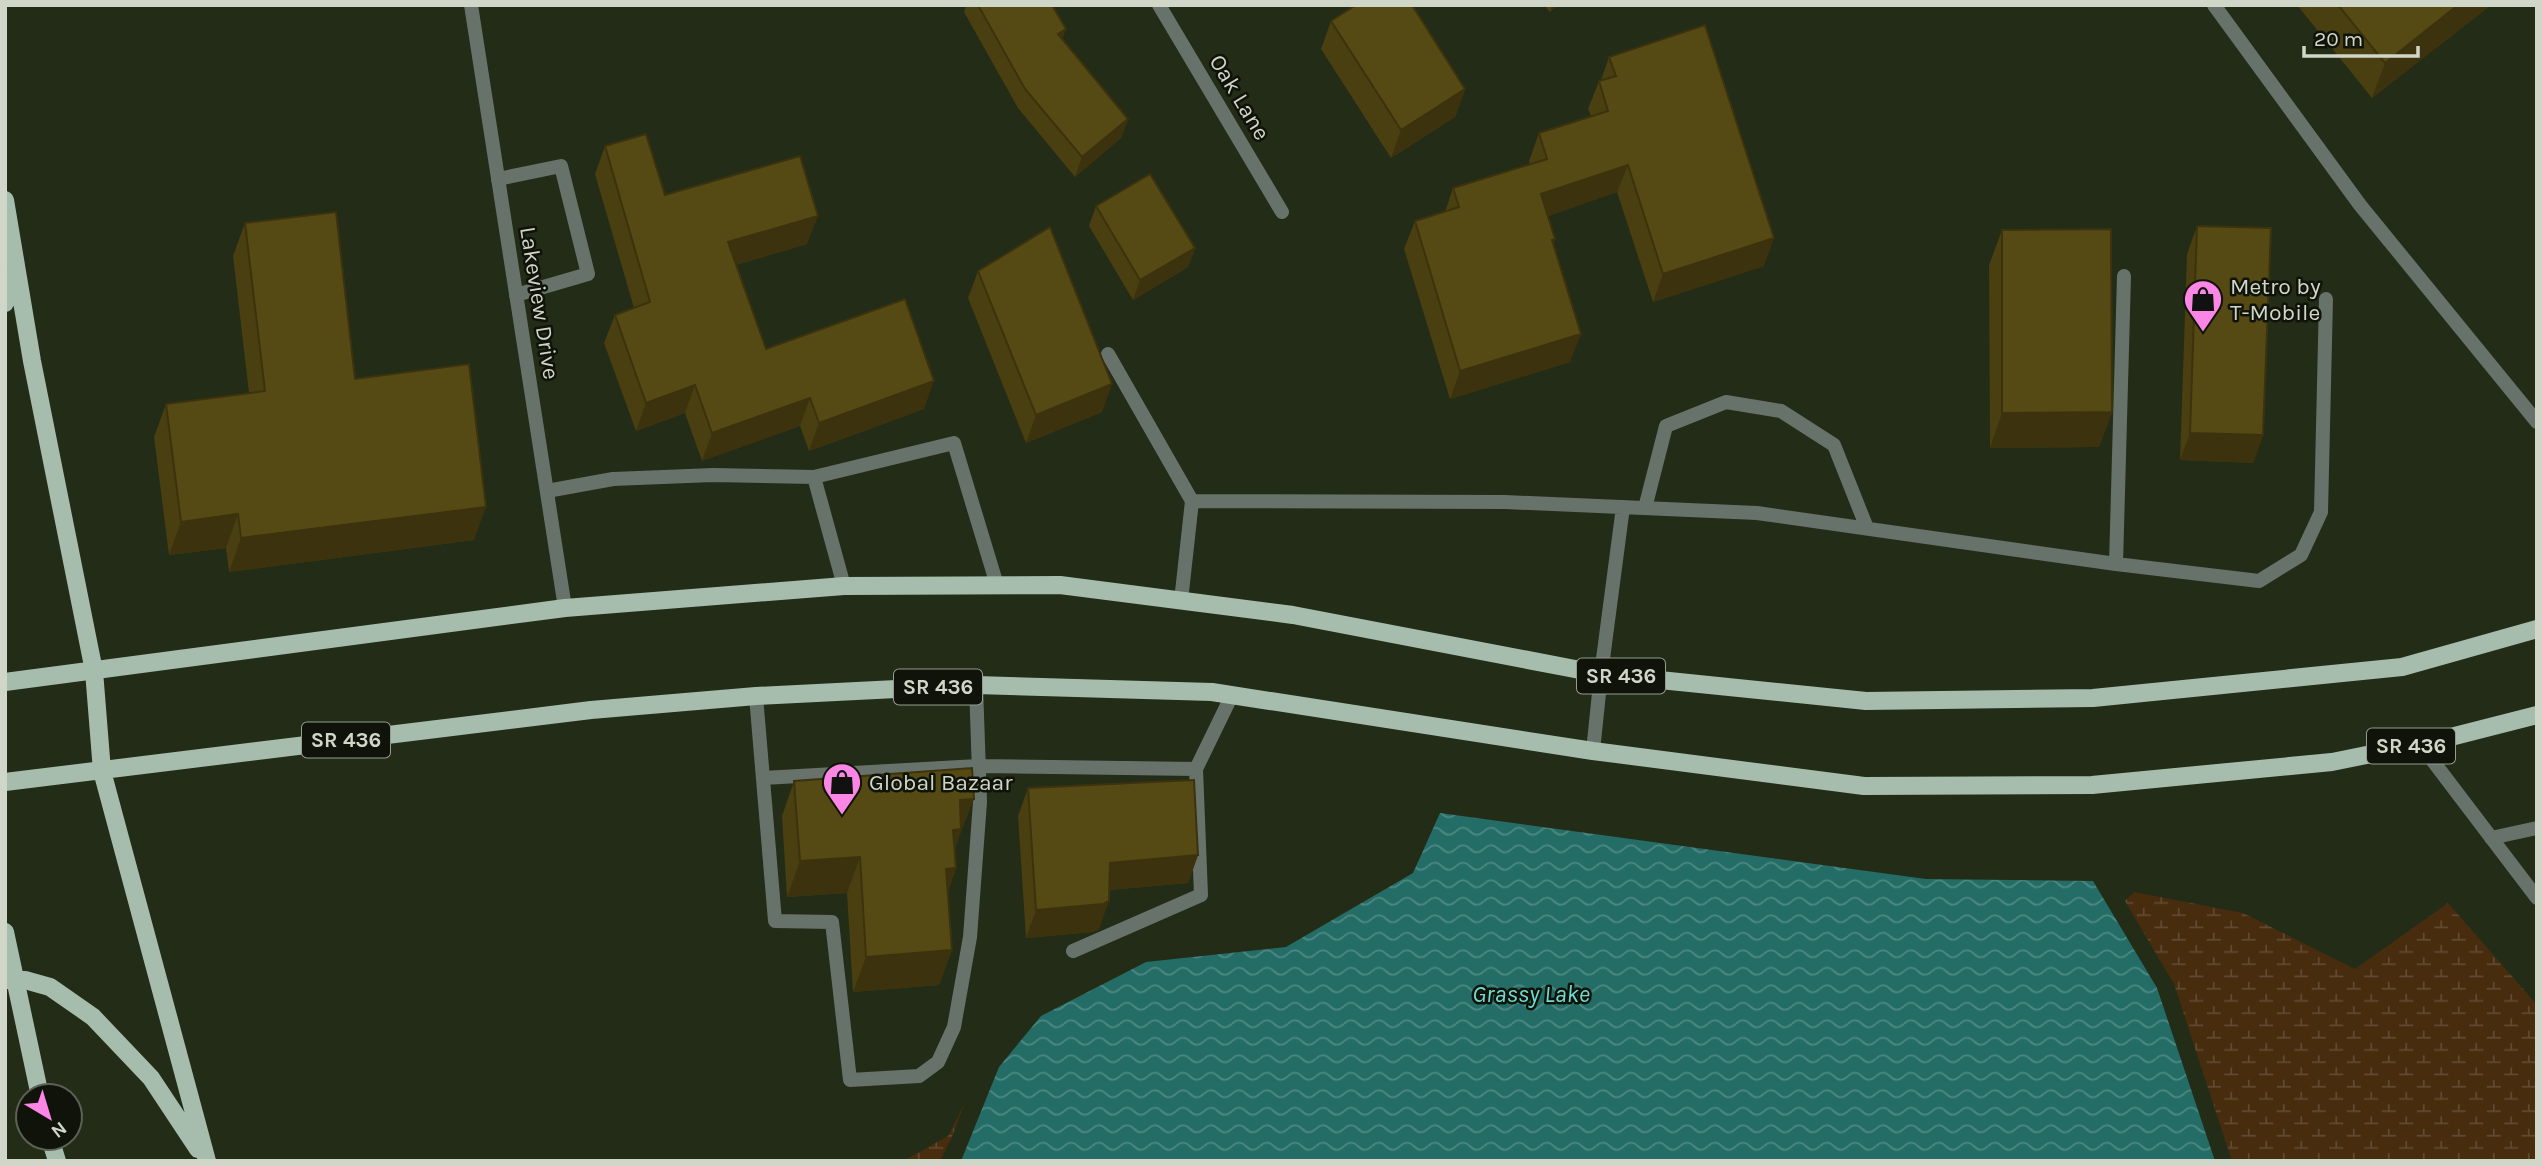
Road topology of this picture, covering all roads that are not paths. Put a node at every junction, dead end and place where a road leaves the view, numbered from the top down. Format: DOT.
graph roads {
  1 [pos="471,5"];
  2 [pos="1159,5"];
  3 [pos="2214,5"];
  4 [pos="498,179"];
  5 [pos="5,200"];
  6 [pos="1282,212"];
  7 [pos="16,265"];
  8 [pos="2124,276"];
  9 [pos="516,295"];
  10 [pos="2326,299"];
  11 [pos="5,303"];
  12 [pos="1108,354"];
  13 [pos="2537,422"];
  14 [pos="814,477"];
  15 [pos="547,491"];
  16 [pos="1192,501"];
  17 [pos="1623,507"];
  18 [pos="1645,508"];
  19 [pos="1867,528"];
  20 [pos="2116,564"];
  21 [pos="998,585"];
  22 [pos="845,586"];
  23 [pos="1181,601"];
  24 [pos="565,608"];
  25 [pos="2537,629"];
  26 [pos="94,671"];
  27 [pos="1601,674"];
  28 [pos="5,682"];
  29 [pos="976,685"];
  30 [pos="1232,695"];
  31 [pos="756,696"];
  32 [pos="2537,715"];
  33 [pos="2420,744"];
  34 [pos="1593,751"];
  35 [pos="978,766"];
  36 [pos="1196,769"];
  37 [pos="102,771"];
  38 [pos="763,778"];
  39 [pos="5,782"];
  40 [pos="2537,828"];
  41 [pos="2491,838"];
  42 [pos="2537,898"];
  43 [pos="5,932"];
  44 [pos="1073,951"];
  45 [pos="5,980"];
  46 [pos="37,1082"];
  47 [pos="207,1161"];
  1 -- 4 [label="street, Lakeview Drive"];
  2 -- 6 [label="street, Oak Lane"];
  3 -- 13 [label="street"];
  4 -- 9 [label="street, Lakeview Drive"];
  4 -- 9 [label="street"];
  5 -- 7 [label="main road"];
  7 -- 11 [label="main road"];
  7 -- 26 [label="main road"];
  8 -- 20 [label="street"];
  9 -- 15 [label="street, Lakeview Drive"];
  10 -- 20 [label="street"];
  12 -- 16 [label="street"];
  14 -- 15 [label="street"];
  14 -- 21 [label="street"];
  14 -- 22 [label="street"];
  15 -- 24 [label="street, Lakeview Drive"];
  16 -- 17 [label="street"];
  16 -- 23 [label="street"];
  17 -- 18 [label="street"];
  17 -- 27 [label="street"];
  18 -- 19 [label="street"];
  18 -- 19 [label="street"];
  19 -- 20 [label="street"];
  21 -- 22 [label="main road, SR 436"];
  21 -- 23 [label="main road, SR 436"];
  22 -- 24 [label="main road, SR 436"];
  23 -- 27 [label="main road, SR 436"];
  24 -- 26 [label="main road, SR 436"];
  25 -- 27 [label="main road, SR 436"];
  26 -- 28 [label="main road, SR 436"];
  26 -- 37 [label="main road"];
  27 -- 34 [label="street"];
  29 -- 30 [label="main road, SR 436"];
  29 -- 31 [label="main road, SR 436"];
  29 -- 35 [label="street"];
  30 -- 34 [label="main road, SR 436"];
  30 -- 36 [label="street"];
  31 -- 37 [label="main road, SR 436"];
  31 -- 38 [label="street"];
  32 -- 33 [label="main road, SR 436"];
  33 -- 34 [label="main road, SR 436"];
  33 -- 41 [label="street"];
  35 -- 36 [label="street"];
  35 -- 38 [label="street"];
  35 -- 38 [label="street"];
  36 -- 44 [label="street"];
  37 -- 39 [label="main road, SR 436"];
  37 -- 47 [label="main road"];
  40 -- 41 [label="street"];
  41 -- 42 [label="street"];
  43 -- 46 [label="main road, bridge"];
  45 -- 47 [label="main road"];
}
